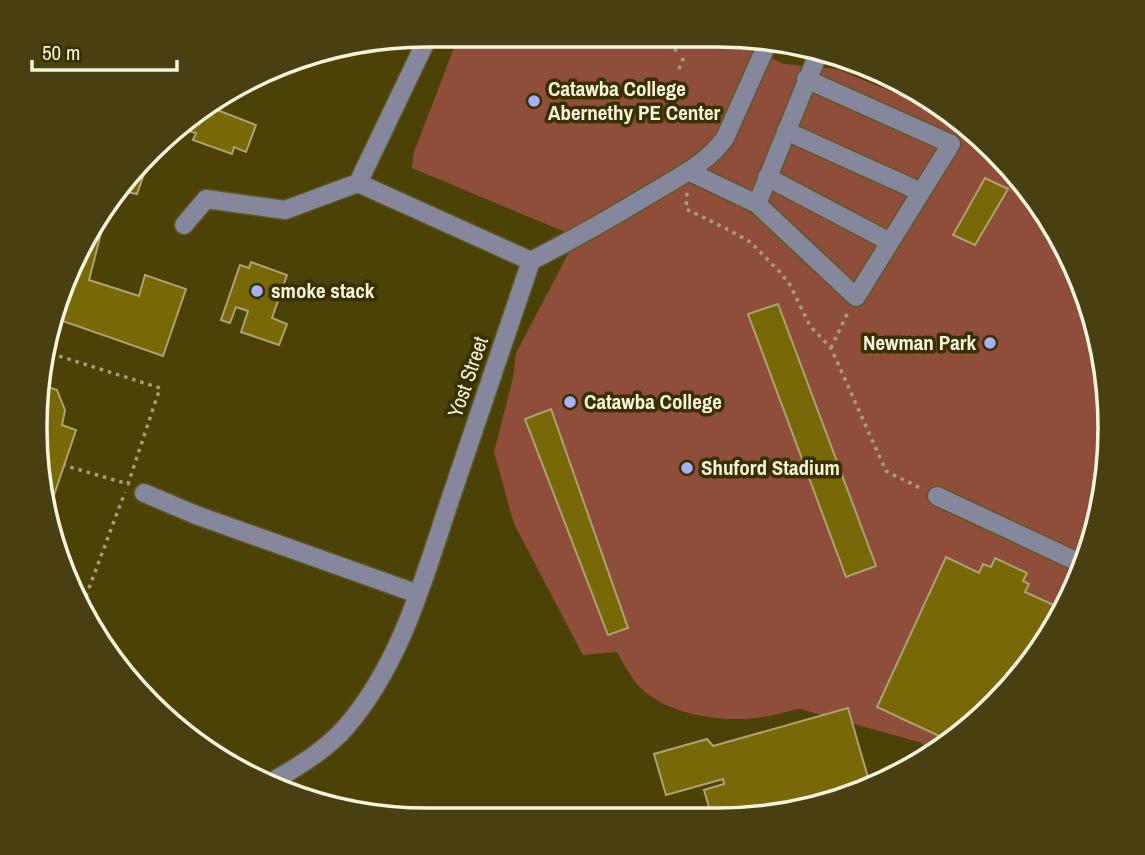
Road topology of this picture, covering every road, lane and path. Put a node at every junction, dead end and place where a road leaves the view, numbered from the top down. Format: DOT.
graph roads {
  1 [pos="423,47"];
  2 [pos="668,47"];
  3 [pos="764,51"];
  4 [pos="815,60"];
  5 [pos="678,69"];
  6 [pos="806,79"];
  7 [pos="786,131"];
  8 [pos="688,171"];
  9 [pos="767,177"];
  10 [pos="358,183"];
  11 [pos="921,192"];
  12 [pos="757,204"];
  13 [pos="184,225"];
  14 [pos="890,242"];
  15 [pos="531,261"];
  16 [pos="856,297"];
  17 [pos="831,348"];
  18 [pos="55,355"];
  19 [pos="63,465"];
  20 [pos="128,484"];
  21 [pos="144,493"];
  22 [pos="937,496"];
  23 [pos="1074,560"];
  24 [pos="418,594"];
  25 [pos="86,596"];
  26 [pos="279,778"];
  1 -- 10 [label="street"];
  2 -- 5 [label="path"];
  3 -- 8 [label="street"];
  4 -- 6 [label="street"];
  6 -- 7 [label="street"];
  6 -- 11 [label="street"];
  7 -- 9 [label="street"];
  7 -- 11 [label="street"];
  8 -- 12 [label="street"];
  8 -- 15 [label="street"];
  8 -- 17 [label="path"];
  9 -- 12 [label="street"];
  9 -- 14 [label="street"];
  10 -- 13 [label="street"];
  10 -- 15 [label="street"];
  11 -- 14 [label="street"];
  12 -- 16 [label="street"];
  14 -- 16 [label="street"];
  15 -- 24 [label="street, Yost Street"];
  16 -- 17 [label="path"];
  17 -- 22 [label="path"];
  18 -- 20 [label="path"];
  19 -- 20 [label="path"];
  20 -- 25 [label="path"];
  21 -- 24 [label="street"];
  22 -- 23 [label="street"];
  24 -- 26 [label="street, Yost Street"];
}
